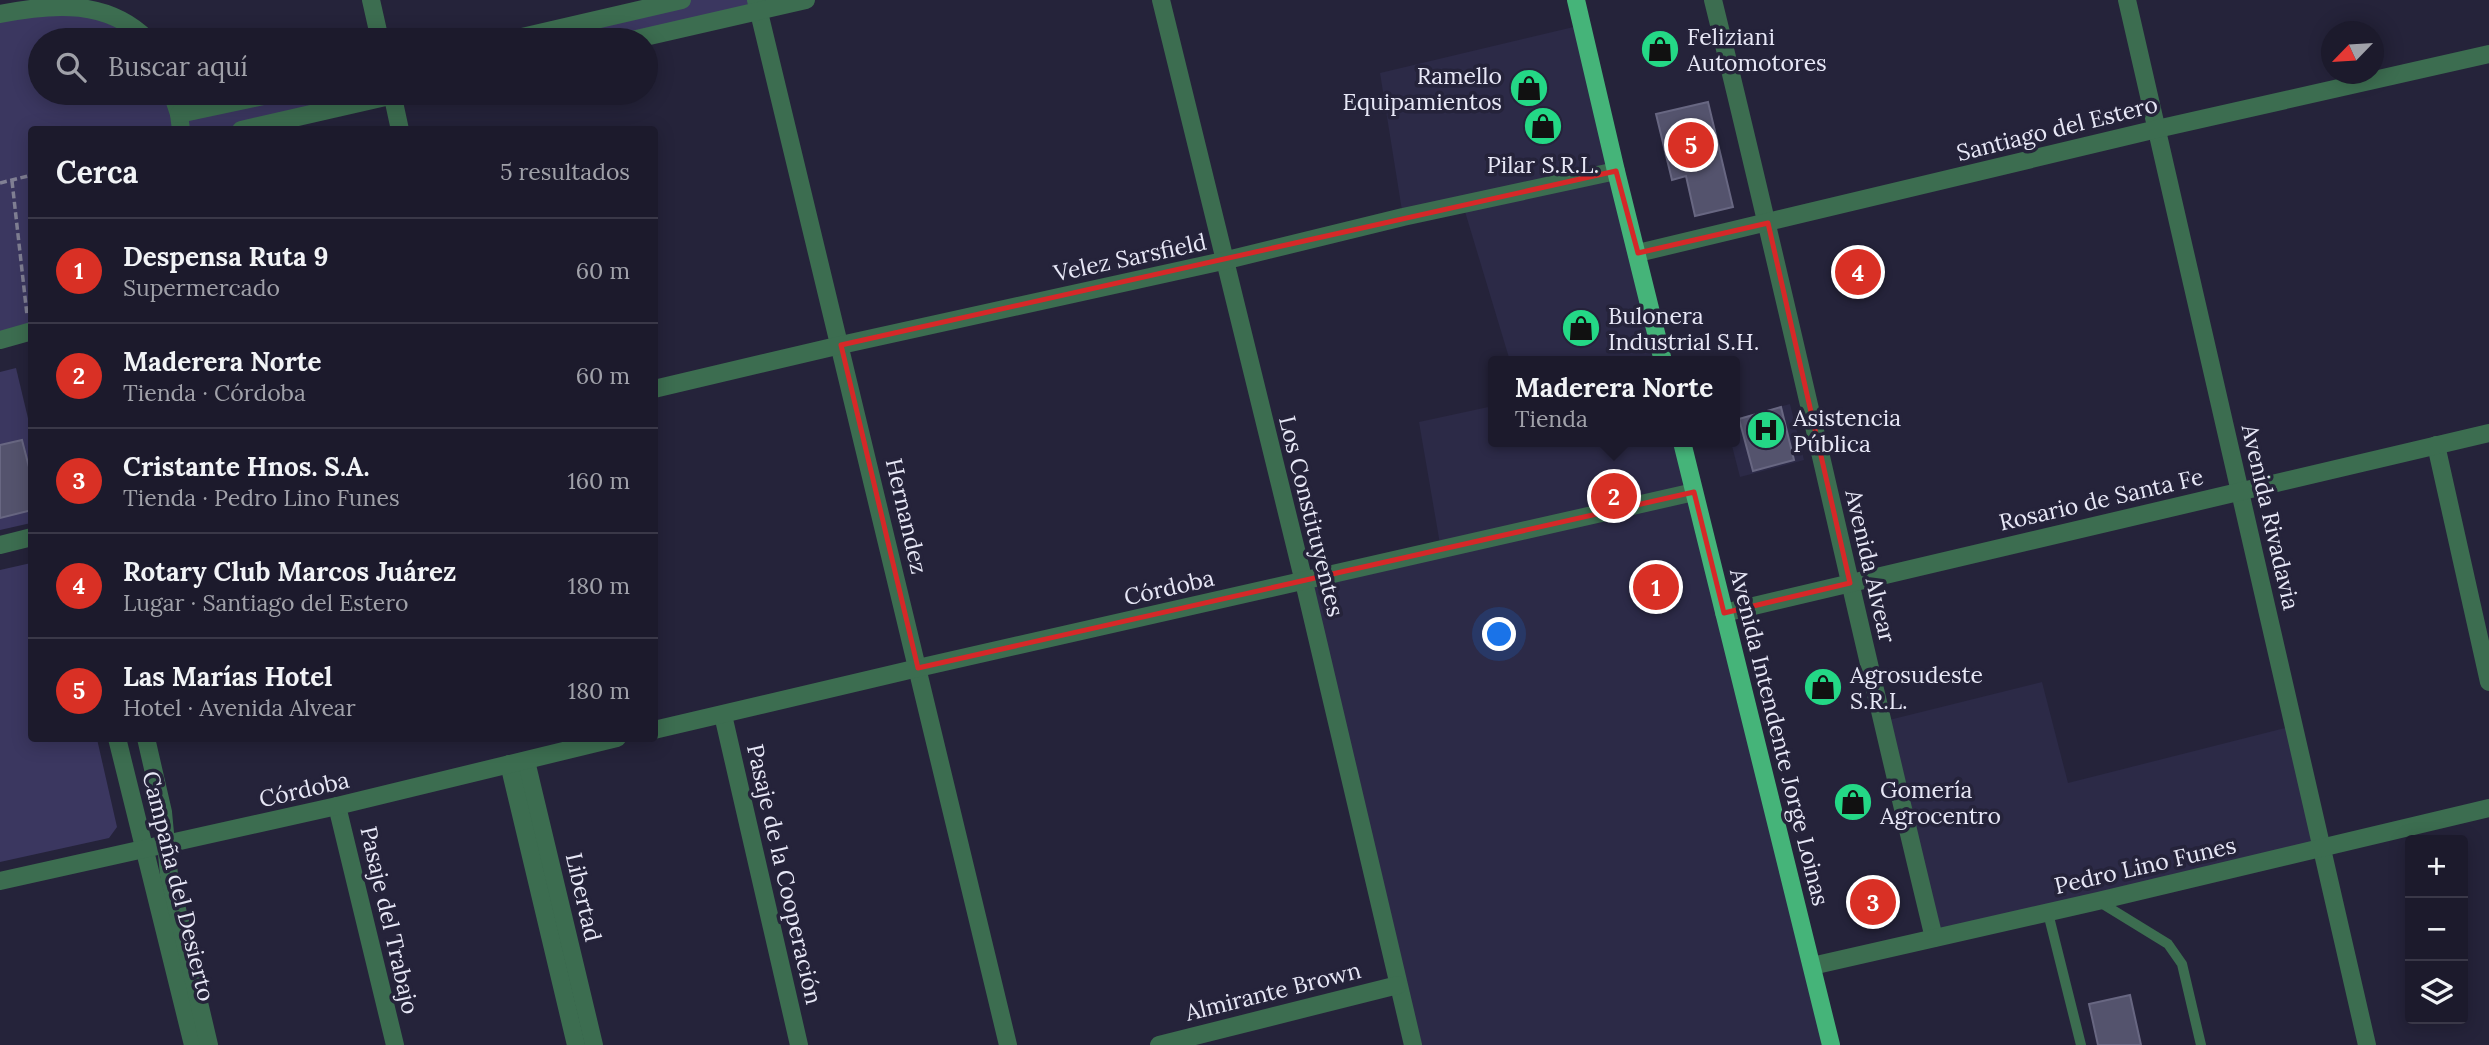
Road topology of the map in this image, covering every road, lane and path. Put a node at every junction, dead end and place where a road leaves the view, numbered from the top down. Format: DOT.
graph roads {
  1 [pos="370,0"];
  2 [pos="682,0"];
  3 [pos="806,0"];
  4 [pos="1161,0"];
  5 [pos="1576,0"];
  6 [pos="1713,0"];
  7 [pos="2127,0"];
  8 [pos="758,6"];
  9 [pos="0,14"];
  10 [pos="139,28"];
  11 [pos="377,28"];
  12 [pos="561,28"];
  13 [pos="658,33"];
  14 [pos="2489,54"];
  15 [pos="175,105"];
  16 [pos="237,105"];
  17 [pos="349,105"];
  18 [pos="397,105"];
  19 [pos="180,122"];
  20 [pos="258,126"];
  21 [pos="400,126"];
  22 [pos="2157,129"];
  23 [pos="1616,171"];
  24 [pos="28,176"];
  25 [pos="12,181"];
  26 [pos="0,183"];
  27 [pos="1768,223"];
  28 [pos="1638,253"];
  29 [pos="1223,261"];
  30 [pos="28,311"];
  31 [pos="28,335"];
  32 [pos="0,340"];
  33 [pos="841,345"];
  34 [pos="1662,356"];
  35 [pos="658,389"];
  36 [pos="2489,433"];
  37 [pos="2435,446"];
  38 [pos="1683,447"];
  39 [pos="2241,491"];
  40 [pos="1694,492"];
  41 [pos="28,538"];
  42 [pos="0,545"];
  43 [pos="1304,582"];
  44 [pos="1850,583"];
  45 [pos="1724,613"];
  46 [pos="918,668"];
  47 [pos="2489,682"];
  48 [pos="723,715"];
  49 [pos="658,729"];
  50 [pos="118,742"];
  51 [pos="147,742"];
  52 [pos="597,742"];
  53 [pos="537,754"];
  54 [pos="337,806"];
  55 [pos="2489,808"];
  56 [pos="166,846"];
  57 [pos="145,849"];
  58 [pos="2321,849"];
  59 [pos="0,881"];
  60 [pos="2098,901"];
  61 [pos="2048,913"];
  62 [pos="1934,938"];
  63 [pos="1812,966"];
  64 [pos="1398,985"];
  65 [pos="1209,1039"];
  66 [pos="193,1045"];
  67 [pos="209,1045"];
  68 [pos="395,1045"];
  69 [pos="576,1045"];
  70 [pos="594,1045"];
  71 [pos="799,1045"];
  72 [pos="1008,1045"];
  73 [pos="1159,1045"];
  74 [pos="1413,1045"];
  75 [pos="1830,1045"];
  76 [pos="2081,1045"];
  77 [pos="2201,1045"];
  78 [pos="2367,1045"];
  1 -- 11 [label="street"];
  2 -- 12 [label="street"];
  3 -- 8 [label="street"];
  4 -- 29 [label="street, Los Constituyentes"];
  5 -- 23 [label="main road"];
  6 -- 27 [label="street, Avenida Alvear"];
  7 -- 22 [label="street, Avenida Rivadavia"];
  8 -- 13 [label="street"];
  8 -- 33 [label="street, Hernandez"];
  9 -- 10 [label="street"];
  14 -- 22 [label="street, Santiago del Estero"];
  15 -- 19 [label="street"];
  16 -- 19 [label="street"];
  17 -- 20 [label="street"];
  18 -- 21 [label="street"];
  22 -- 27 [label="street, Santiago del Estero"];
  22 -- 39 [label="street, Avenida Rivadavia"];
  23 -- 28 [label="main road"];
  23 -- 29 [label="street, Velez Sarsfield"];
  24 -- 25 [label="path"];
  25 -- 26 [label="path"];
  25 -- 30 [label="path"];
  27 -- 28 [label="street, Santiago del Estero"];
  27 -- 44 [label="street, Avenida Alvear"];
  28 -- 34 [label="main road"];
  29 -- 33 [label="street, Velez Sarsfield"];
  29 -- 43 [label="street, Los Constituyentes"];
  31 -- 32 [label="street"];
  33 -- 35 [label="street, Velez Sarsfield"];
  33 -- 46 [label="street, Hernandez"];
  36 -- 37 [label="street, Rosario de Santa Fe"];
  37 -- 39 [label="street, Rosario de Santa Fe"];
  37 -- 47 [label="street"];
  38 -- 40 [label="main road, Avenida Intendente Jorge Loinas"];
  39 -- 44 [label="street, Rosario de Santa Fe"];
  39 -- 58 [label="street, Avenida Rivadavia"];
  40 -- 43 [label="street, Córdoba"];
  40 -- 45 [label="main road, Avenida Intendente Jorge Loinas"];
  41 -- 42 [label="street"];
  43 -- 46 [label="street, Córdoba"];
  43 -- 64 [label="street, Los Constituyentes"];
  44 -- 45 [label="street, Rosario de Santa Fe"];
  44 -- 62 [label="street, Avenida Alvear"];
  45 -- 63 [label="main road, Avenida Intendente Jorge Loinas"];
  46 -- 48 [label="street, Córdoba"];
  46 -- 72 [label="street, Hernandez"];
  48 -- 49 [label="street, Córdoba"];
  48 -- 71 [label="street, Pasaje de la Cooperación"];
  50 -- 57 [label="street, Campaña del Desierto"];
  51 -- 56 [label="street, Campaña del Desierto"];
  52 -- 53 [label="street, Córdoba"];
  53 -- 54 [label="street, Córdoba"];
  53 -- 69 [label="street, Libertad"];
  53 -- 70 [label="street, Libertad"];
  54 -- 56 [label="street, Córdoba"];
  54 -- 68 [label="street, Pasaje del Trabajo"];
  55 -- 58 [label="street, Pedro Lino Funes"];
  56 -- 57 [label="street, Córdoba"];
  56 -- 67 [label="street, Campaña del Desierto"];
  57 -- 59 [label="street, Córdoba"];
  57 -- 66 [label="street, Campaña del Desierto"];
  58 -- 60 [label="street, Pedro Lino Funes"];
  58 -- 78 [label="street, Avenida Rivadavia"];
  60 -- 61 [label="street, Pedro Lino Funes"];
  60 -- 77 [label="lane"];
  61 -- 62 [label="street, Pedro Lino Funes"];
  61 -- 76 [label="lane"];
  62 -- 63 [label="street, Pedro Lino Funes"];
  63 -- 75 [label="main road, Avenida Intendente Jorge Loinas"];
  64 -- 65 [label="street, Almirante Brown"];
  64 -- 74 [label="street, Los Constituyentes"];
  65 -- 73 [label="street, Almirante Brown"];
}
